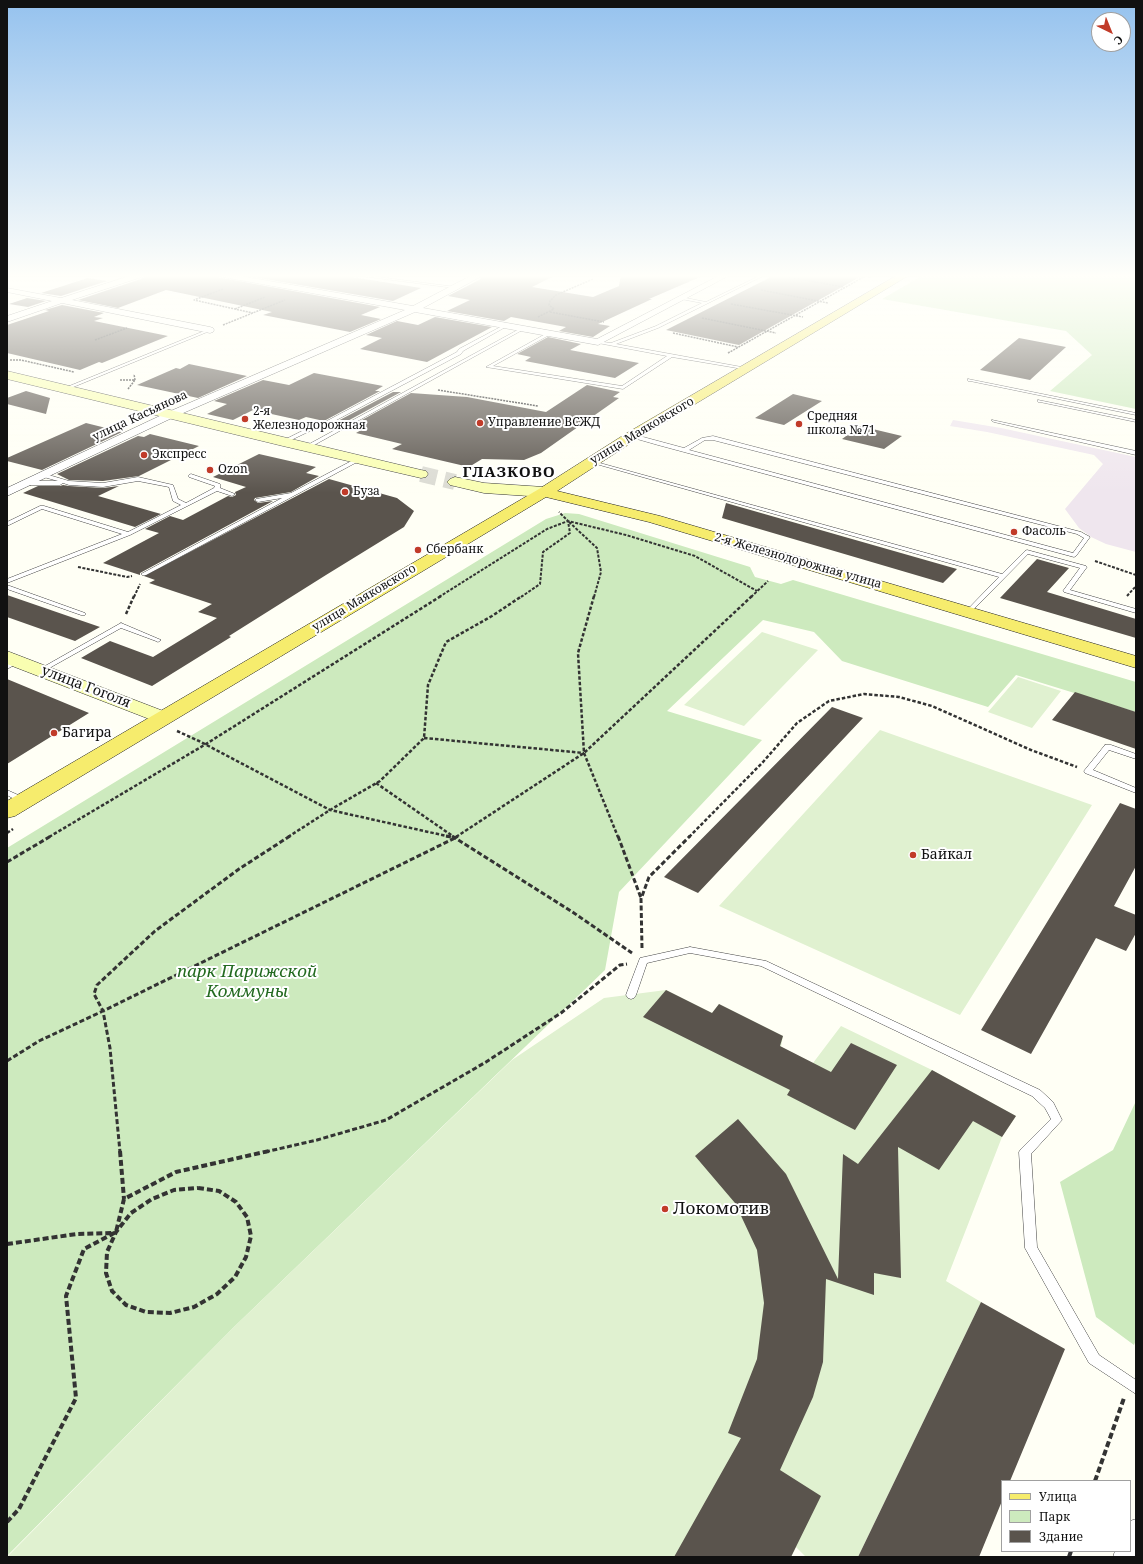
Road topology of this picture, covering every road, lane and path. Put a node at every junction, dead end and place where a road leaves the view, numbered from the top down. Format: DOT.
graph roads {
  1 [pos="168,347"];
  2 [pos="327,347"];
  3 [pos="467,347"];
  4 [pos="489,347"];
  5 [pos="524,347"];
  6 [pos="628,347"];
  7 [pos="739,347"];
  8 [pos="785,347"];
  9 [pos="725,354"];
  10 [pos="671,355"];
  11 [pos="7,361"];
  12 [pos="748,369"];
  13 [pos="7,375"];
  14 [pos="94,377"];
  15 [pos="135,380"];
  16 [pos="970,380"];
  17 [pos="64,389"];
  18 [pos="433,389"];
  19 [pos="126,393"];
  20 [pos="1040,401"];
  21 [pos="538,406"];
  22 [pos="1136,414"];
  23 [pos="170,415"];
  24 [pos="994,421"];
  25 [pos="1136,421"];
  26 [pos="632,436"];
  27 [pos="283,442"];
  28 [pos="305,448"];
  29 [pos="685,450"];
  30 [pos="1136,453"];
  31 [pos="357,460"];
  32 [pos="591,462"];
  33 [pos="421,474"];
  34 [pos="42,475"];
  35 [pos="191,476"];
  36 [pos="11,479"];
  37 [pos="455,482"];
  38 [pos="25,483"];
  39 [pos="69,483"];
  40 [pos="217,489"];
  41 [pos="7,492"];
  42 [pos="544,492"];
  43 [pos="232,494"];
  44 [pos="293,494"];
  45 [pos="258,500"];
  46 [pos="186,505"];
  47 [pos="555,510"];
  48 [pos="568,521"];
  49 [pos="7,524"];
  50 [pos="128,534"];
  51 [pos="1074,555"];
  52 [pos="55,562"];
  53 [pos="144,574"];
  54 [pos="1136,575"];
  55 [pos="1004,576"];
  56 [pos="7,581"];
  57 [pos="768,581"];
  58 [pos="7,587"];
  59 [pos="757,591"];
  60 [pos="969,611"];
  61 [pos="1136,611"];
  62 [pos="83,614"];
  63 [pos="121,625"];
  64 [pos="158,640"];
  65 [pos="11,662"];
  66 [pos="1136,662"];
  67 [pos="42,670"];
  68 [pos="170,724"];
  69 [pos="424,738"];
  70 [pos="206,744"];
  71 [pos="584,753"];
  72 [pos="1136,756"];
  73 [pos="1088,771"];
  74 [pos="376,783"];
  75 [pos="1136,791"];
  76 [pos="13,801"];
  77 [pos="330,810"];
  78 [pos="455,838"];
  79 [pos="7,862"];
  80 [pos="641,899"];
  81 [pos="642,960"];
  82 [pos="630,995"];
  83 [pos="103,1011"];
  84 [pos="7,1061"];
  85 [pos="124,1199"];
  86 [pos="116,1232"];
  87 [pos="7,1244"];
  88 [pos="1132,1386"];
  89 [pos="1095,1480"];
  90 [pos="7,1522"];
  91 [pos="1136,1534"];
  92 [pos="1131,1548"];
  1 -- 14 [label="lane"];
  2 -- 23 [label="street, улица Касьянова"];
  3 -- 27 [label="lane"];
  4 -- 28 [label="lane"];
  5 -- 10 [label="lane"];
  6 -- 10 [label="lane"];
  7 -- 9 [label="path"];
  8 -- 12 [label="main road, улица Маяковского"];
  10 -- 12 [label="lane"];
  11 -- 14 [label="path"];
  12 -- 26 [label="main road, улица Маяковского"];
  13 -- 17 [label="main road"];
  14 -- 17 [label="lane"];
  15 -- 19 [label="path"];
  16 -- 22 [label="lane"];
  17 -- 23 [label="main road"];
  18 -- 21 [label="path"];
  20 -- 25 [label="lane"];
  23 -- 27 [label="main road"];
  23 -- 34 [label="street, улица Касьянова"];
  24 -- 30 [label="lane"];
  26 -- 29 [label="lane"];
  26 -- 32 [label="main road, улица Маяковского"];
  27 -- 28 [label="main road"];
  28 -- 31 [label="main road"];
  29 -- 51 [label="lane"];
  29 -- 51 [label="lane"];
  31 -- 33 [label="main road"];
  31 -- 44 [label="lane"];
  32 -- 42 [label="main road, улица Маяковского"];
  32 -- 55 [label="lane"];
  34 -- 38 [label="street, улица Касьянова"];
  34 -- 39 [label="lane"];
  35 -- 40 [label="lane"];
  36 -- 38 [label="street"];
  37 -- 42 [label="main road, 2-я Железнодорожная улица"];
  38 -- 39 [label="lane"];
  38 -- 41 [label="street, улица Касьянова"];
  39 -- 46 [label="lane"];
  40 -- 43 [label="lane"];
  40 -- 46 [label="lane"];
  42 -- 60 [label="main road, 2-я Железнодорожная улица"];
  42 -- 68 [label="main road, улица Маяковского"];
  44 -- 45 [label="lane"];
  44 -- 53 [label="lane"];
  46 -- 50 [label="lane"];
  47 -- 48 [label="path"];
  48 -- 59 [label="path"];
  48 -- 69 [label="path"];
  48 -- 70 [label="path"];
  48 -- 71 [label="path"];
  49 -- 50 [label="lane"];
  50 -- 52 [label="lane"];
  51 -- 54 [label="path"];
  52 -- 53 [label="path"];
  52 -- 56 [label="lane"];
  53 -- 63 [label="path"];
  55 -- 60 [label="lane"];
  55 -- 61 [label="lane"];
  57 -- 59 [label="path"];
  58 -- 62 [label="lane"];
  59 -- 71 [label="path"];
  60 -- 66 [label="main road, 2-я Железнодорожная улица"];
  63 -- 64 [label="lane"];
  63 -- 67 [label="lane"];
  65 -- 67 [label="main road, улица Гоголя"];
  67 -- 68 [label="main road, улица Гоголя"];
  68 -- 70 [label="path"];
  68 -- 76 [label="main road, улица Маяковского"];
  69 -- 71 [label="path"];
  69 -- 74 [label="path"];
  70 -- 77 [label="path"];
  70 -- 79 [label="path"];
  71 -- 78 [label="path"];
  71 -- 80 [label="path"];
  72 -- 73 [label="lane"];
  73 -- 75 [label="lane"];
  73 -- 80 [label="path"];
  74 -- 77 [label="path"];
  74 -- 78 [label="path"];
  77 -- 78 [label="path"];
  77 -- 83 [label="path"];
  78 -- 81 [label="path"];
  78 -- 83 [label="path"];
  80 -- 81 [label="path"];
  81 -- 82 [label="lane"];
  81 -- 85 [label="path"];
  81 -- 88 [label="lane"];
  83 -- 84 [label="path"];
  83 -- 85 [label="path"];
  85 -- 86 [label="path"];
  86 -- 86 [label="path"];
  86 -- 87 [label="path"];
  86 -- 90 [label="path"];
  88 -- 89 [label="path"];
  91 -- 92 [label="street"];
}
